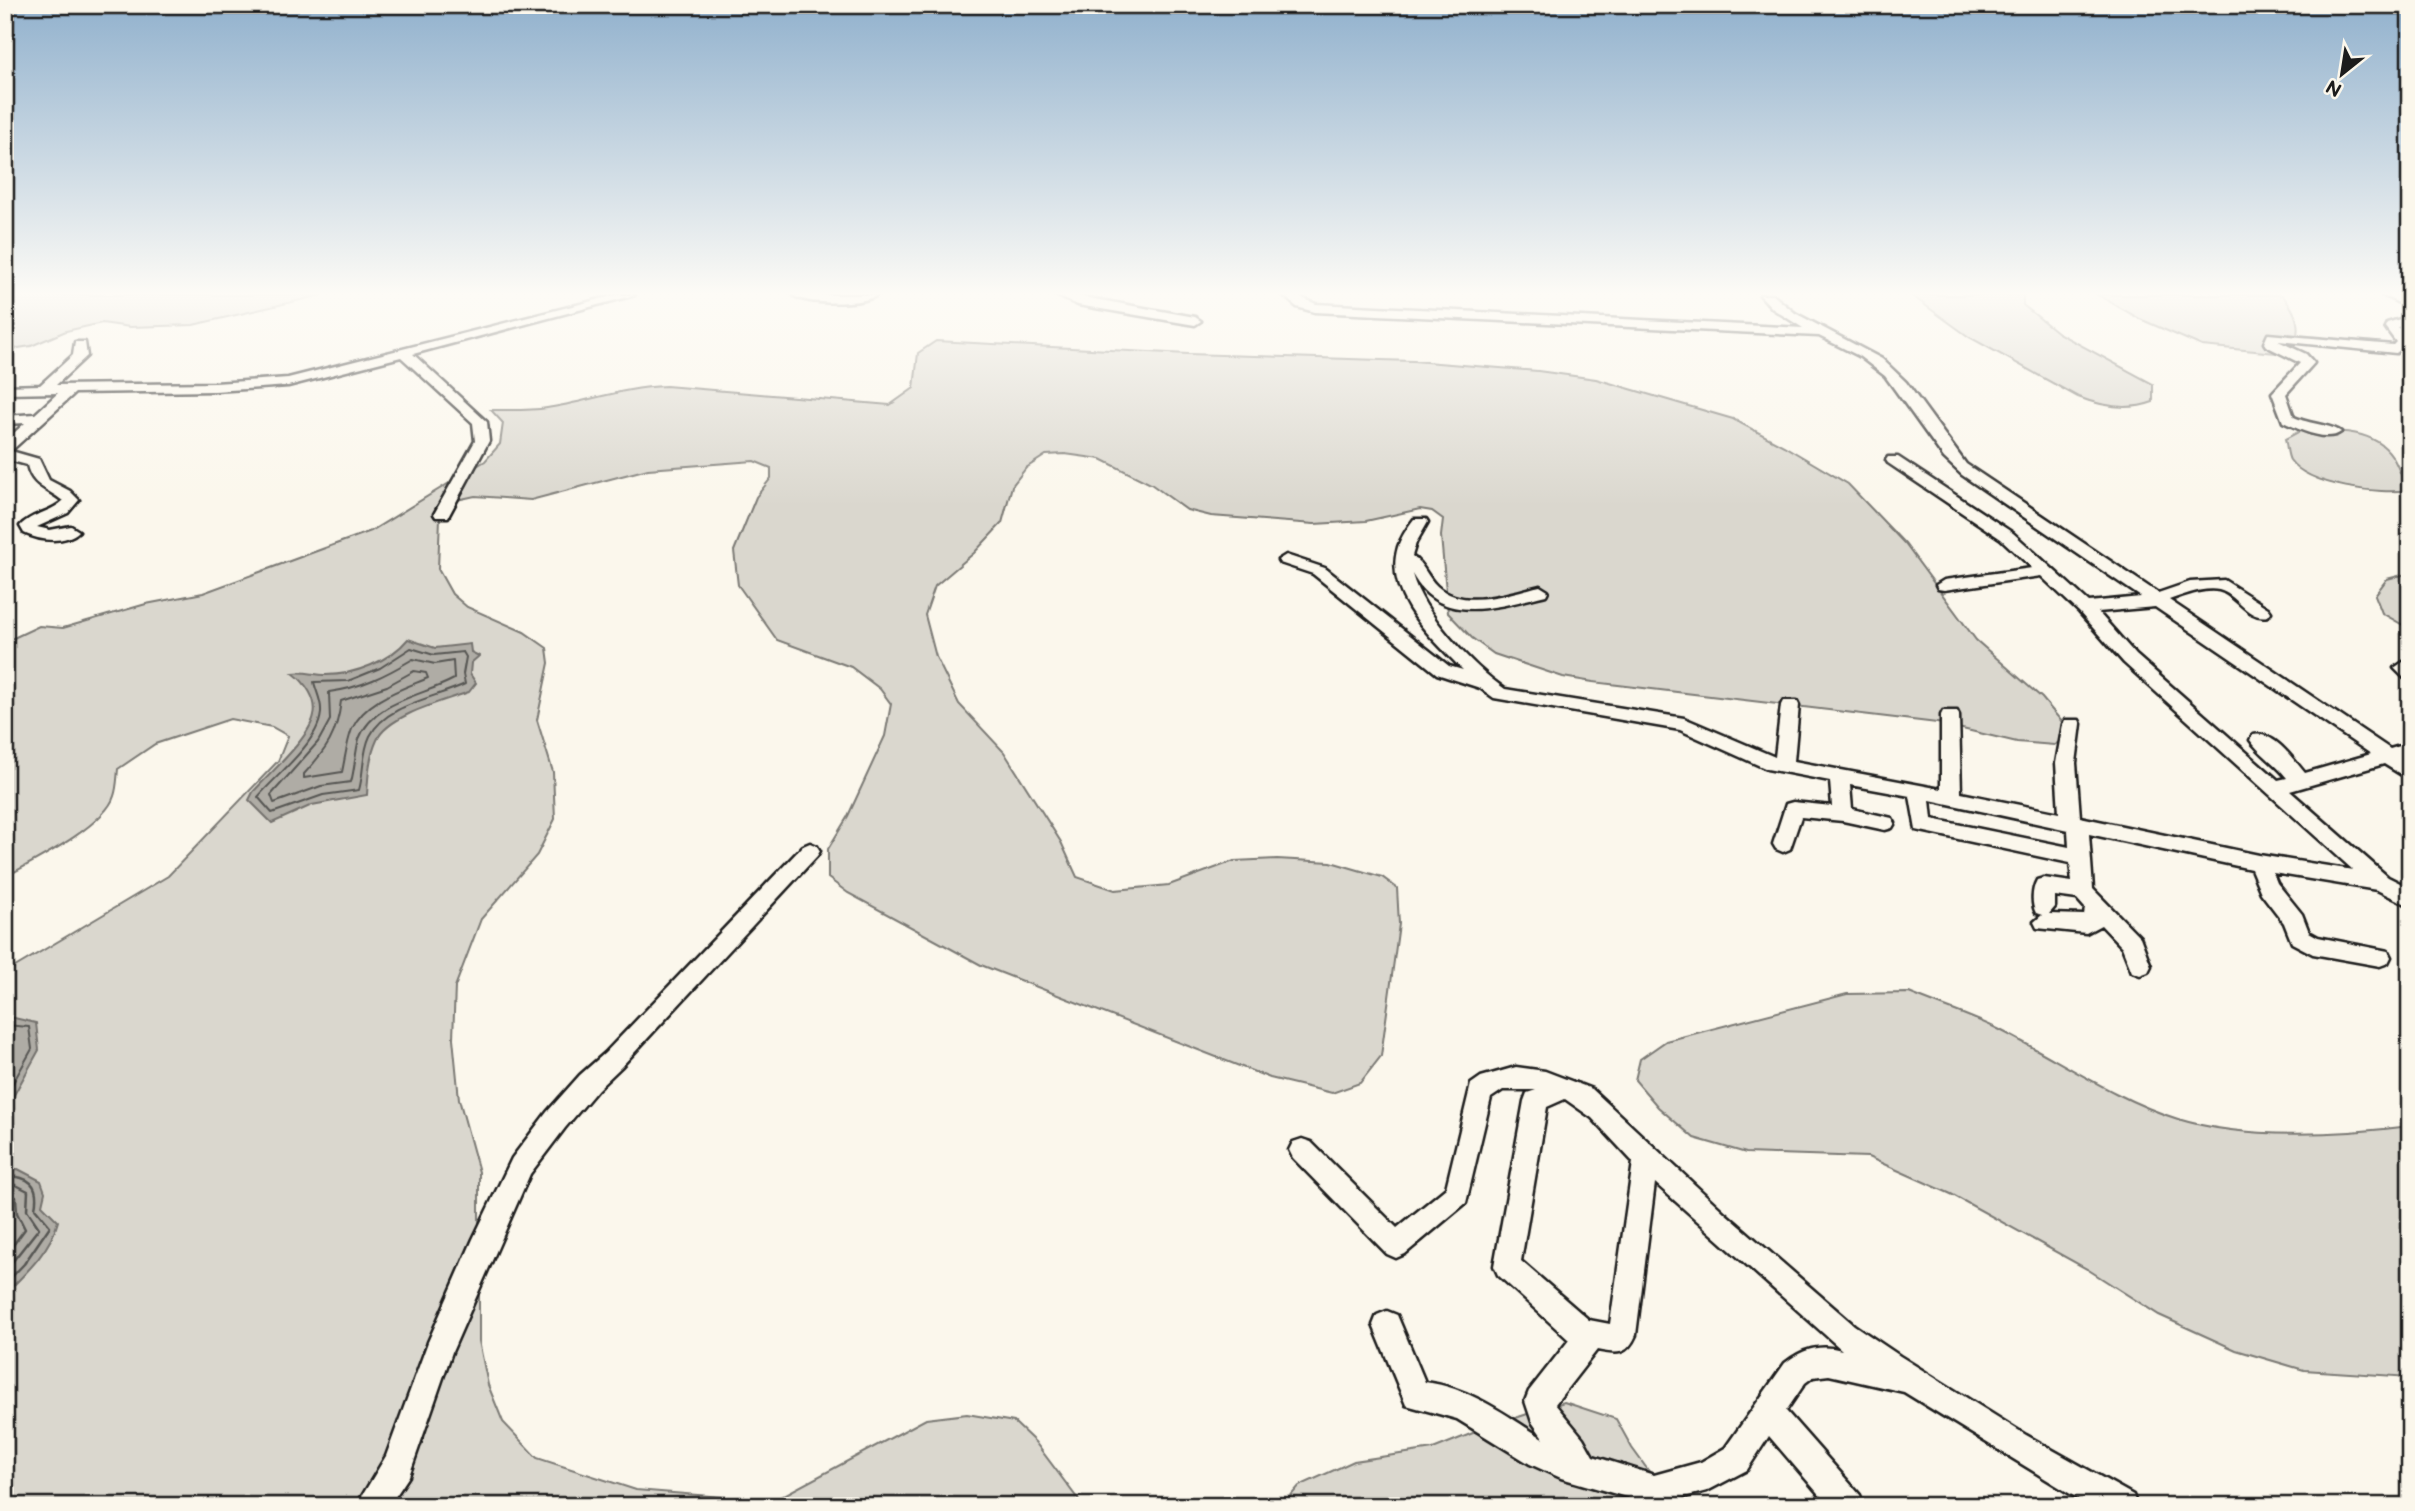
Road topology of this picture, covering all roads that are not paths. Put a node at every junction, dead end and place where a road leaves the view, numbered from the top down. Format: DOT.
graph roads {
  1 [pos="70,366"];
  2 [pos="357,366"];
  3 [pos="418,366"];
  4 [pos="1880,366"];
  5 [pos="2305,366"];
  6 [pos="71,389"];
  7 [pos="5,390"];
  8 [pos="43,390"];
  9 [pos="39,418"];
  10 [pos="5,420"];
  11 [pos="2334,432"];
  12 [pos="6,454"];
  13 [pos="1893,460"];
  14 [pos="1987,487"];
  15 [pos="1959,503"];
  16 [pos="442,514"];
  17 [pos="1420,522"];
  18 [pos="71,531"];
  19 [pos="1404,558"];
  20 [pos="1286,560"];
  21 [pos="2045,570"];
  22 [pos="1944,585"];
  23 [pos="1540,591"];
  24 [pos="2157,600"];
  25 [pos="2085,608"];
  26 [pos="2262,611"];
  27 [pos="1486,684"];
  28 [pos="1790,705"];
  29 [pos="1950,715"];
  30 [pos="2072,724"];
  31 [pos="2260,740"];
  32 [pos="2410,750"];
  33 [pos="2386,755"];
  34 [pos="1784,766"];
  35 [pos="2410,773"];
  36 [pos="1839,778"];
  37 [pos="2301,781"];
  38 [pos="2275,788"];
  39 [pos="1919,791"];
  40 [pos="1951,798"];
  41 [pos="1843,814"];
  42 [pos="1885,822"];
  43 [pos="2074,823"];
  44 [pos="1783,844"];
  45 [pos="810,851"];
  46 [pos="2081,857"];
  47 [pos="2259,863"];
  48 [pos="2381,883"];
  49 [pos="2090,898"];
  50 [pos="2410,898"];
  51 [pos="2380,957"];
  52 [pos="2140,966"];
  53 [pos="1562,1087"];
  54 [pos="1302,1150"];
  55 [pos="1646,1157"];
  56 [pos="1387,1325"];
  57 [pos="1591,1335"];
  58 [pos="1916,1382"];
  59 [pos="1769,1413"];
  60 [pos="1582,1468"];
  61 [pos="371,1506"];
  62 [pos="1849,1506"];
  63 [pos="2122,1506"];
  1 -- 8 [label="street"];
  2 -- 6 [label="street"];
  3 -- 16 [label="street"];
  4 -- 14 [label="street"];
  5 -- 11 [label="street"];
  6 -- 8 [label="street"];
  6 -- 9 [label="street"];
  7 -- 8 [label="street"];
  9 -- 10 [label="street"];
  9 -- 12 [label="street"];
  12 -- 18 [label="street"];
  13 -- 15 [label="street"];
  14 -- 15 [label="street"];
  14 -- 24 [label="street"];
  15 -- 21 [label="street"];
  17 -- 19 [label="street"];
  19 -- 23 [label="street"];
  19 -- 27 [label="street"];
  20 -- 27 [label="street"];
  21 -- 22 [label="street"];
  21 -- 25 [label="street"];
  24 -- 25 [label="street"];
  24 -- 26 [label="street"];
  24 -- 33 [label="street"];
  25 -- 38 [label="street"];
  27 -- 34 [label="street"];
  28 -- 34 [label="street"];
  29 -- 40 [label="street"];
  30 -- 43 [label="street"];
  31 -- 37 [label="street"];
  32 -- 33 [label="street"];
  33 -- 35 [label="street"];
  33 -- 37 [label="street"];
  34 -- 36 [label="street"];
  36 -- 39 [label="street"];
  36 -- 41 [label="street"];
  37 -- 38 [label="street"];
  38 -- 48 [label="street"];
  39 -- 40 [label="street"];
  39 -- 46 [label="street"];
  40 -- 43 [label="street"];
  41 -- 42 [label="street"];
  41 -- 44 [label="street"];
  43 -- 46 [label="street"];
  43 -- 47 [label="street"];
  45 -- 61 [label="street"];
  46 -- 49 [label="street"];
  47 -- 48 [label="street"];
  47 -- 51 [label="street"];
  48 -- 50 [label="street"];
  49 -- 49 [label="street"];
  49 -- 52 [label="street"];
  53 -- 54 [label="street"];
  53 -- 55 [label="street"];
  53 -- 57 [label="street"];
  55 -- 57 [label="street"];
  55 -- 58 [label="street"];
  56 -- 60 [label="street"];
  57 -- 60 [label="street"];
  58 -- 59 [label="street"];
  58 -- 63 [label="street"];
  59 -- 60 [label="street"];
  59 -- 62 [label="street"];
}
